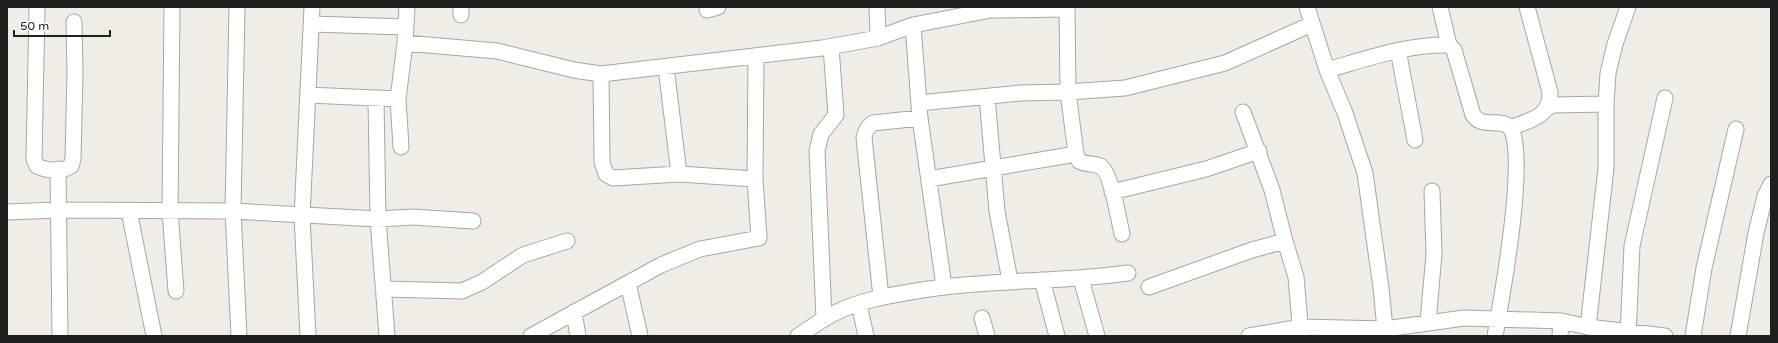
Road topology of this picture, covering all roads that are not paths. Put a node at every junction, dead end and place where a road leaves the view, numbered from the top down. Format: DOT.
graph roads {
  1 [pos="37,7"];
  2 [pos="172,7"];
  3 [pos="237,7"];
  4 [pos="312,7"];
  5 [pos="407,7"];
  6 [pos="877,7"];
  7 [pos="966,7"];
  8 [pos="1307,7"];
  9 [pos="1440,7"];
  10 [pos="1527,7"];
  11 [pos="1628,7"];
  12 [pos="1067,8"];
  13 [pos="981,12"];
  14 [pos="74,22"];
  15 [pos="312,24"];
  16 [pos="913,24"];
  17 [pos="1312,24"];
  18 [pos="405,27"];
  19 [pos="878,38"];
  20 [pos="406,43"];
  21 [pos="1449,44"];
  22 [pos="831,47"];
  23 [pos="1398,50"];
  24 [pos="756,57"];
  25 [pos="666,67"];
  26 [pos="1326,70"];
  27 [pos="601,74"];
  28 [pos="1068,92"];
  29 [pos="308,96"];
  30 [pos="987,97"];
  31 [pos="1665,98"];
  32 [pos="376,99"];
  33 [pos="398,100"];
  34 [pos="1606,104"];
  35 [pos="1547,108"];
  36 [pos="920,110"];
  37 [pos="1243,112"];
  38 [pos="1510,128"];
  39 [pos="1736,129"];
  40 [pos="1415,140"];
  41 [pos="400,147"];
  42 [pos="1259,151"];
  43 [pos="1076,154"];
  44 [pos="992,167"];
  45 [pos="58,169"];
  46 [pos="679,174"];
  47 [pos="755,179"];
  48 [pos="929,179"];
  49 [pos="1771,184"];
  50 [pos="1432,191"];
  51 [pos="1112,192"];
  52 [pos="58,210"];
  53 [pos="129,211"];
  54 [pos="170,211"];
  55 [pos="234,211"];
  56 [pos="7,212"];
  57 [pos="302,216"];
  58 [pos="378,219"];
  59 [pos="473,221"];
  60 [pos="1122,234"];
  61 [pos="567,241"];
  62 [pos="1285,242"];
  63 [pos="1128,273"];
  64 [pos="1081,279"];
  65 [pos="1042,280"];
  66 [pos="1010,281"];
  67 [pos="628,283"];
  68 [pos="944,286"];
  69 [pos="1149,287"];
  70 [pos="383,289"];
  71 [pos="176,291"];
  72 [pos="881,297"];
  73 [pos="859,304"];
  74 [pos="574,312"];
  75 [pos="982,318"];
  76 [pos="1498,318"];
  77 [pos="824,319"];
  78 [pos="1428,322"];
  79 [pos="1588,327"];
  80 [pos="1385,329"];
  81 [pos="1560,329"];
  82 [pos="1301,331"];
  83 [pos="1357,332"];
  84 [pos="1629,334"];
  85 [pos="802,335"];
  86 [pos="60,336"];
  87 [pos="154,336"];
  88 [pos="239,336"];
  89 [pos="308,336"];
  90 [pos="387,336"];
  91 [pos="531,336"];
  92 [pos="578,336"];
  93 [pos="640,336"];
  94 [pos="866,336"];
  95 [pos="987,336"];
  96 [pos="1057,336"];
  97 [pos="1097,336"];
  98 [pos="1249,336"];
  99 [pos="1495,336"];
  100 [pos="1665,336"];
  101 [pos="1693,336"];
  102 [pos="1738,336"];
  1 -- 45 [label="street"];
  2 -- 54 [label="street"];
  3 -- 55 [label="street"];
  4 -- 15 [label="street"];
  5 -- 18 [label="street"];
  6 -- 19 [label="street"];
  7 -- 13 [label="street"];
  8 -- 17 [label="street"];
  9 -- 21 [label="street"];
  10 -- 35 [label="street"];
  11 -- 34 [label="street"];
  12 -- 13 [label="street"];
  12 -- 28 [label="street"];
  13 -- 16 [label="street"];
  14 -- 45 [label="street"];
  15 -- 18 [label="street"];
  15 -- 29 [label="street"];
  16 -- 19 [label="street"];
  16 -- 36 [label="street"];
  17 -- 26 [label="street"];
  17 -- 28 [label="street"];
  18 -- 20 [label="street"];
  19 -- 22 [label="street"];
  20 -- 27 [label="street"];
  20 -- 33 [label="street"];
  21 -- 23 [label="street"];
  21 -- 38 [label="street"];
  22 -- 24 [label="street"];
  22 -- 77 [label="street"];
  23 -- 26 [label="street"];
  23 -- 40 [label="street"];
  24 -- 25 [label="street"];
  24 -- 47 [label="street"];
  25 -- 27 [label="street"];
  25 -- 46 [label="street"];
  26 -- 80 [label="street"];
  27 -- 46 [label="street"];
  28 -- 30 [label="street"];
  28 -- 43 [label="street"];
  29 -- 32 [label="street"];
  29 -- 57 [label="street"];
  30 -- 36 [label="street"];
  30 -- 44 [label="street"];
  31 -- 84 [label="street"];
  32 -- 33 [label="street"];
  32 -- 58 [label="street"];
  33 -- 41 [label="street"];
  34 -- 35 [label="street"];
  34 -- 79 [label="street"];
  35 -- 38 [label="street"];
  36 -- 48 [label="street"];
  36 -- 72 [label="street"];
  37 -- 42 [label="street"];
  38 -- 76 [label="street"];
  39 -- 101 [label="street"];
  42 -- 51 [label="street"];
  42 -- 62 [label="street"];
  43 -- 44 [label="street"];
  43 -- 51 [label="street"];
  44 -- 48 [label="street"];
  44 -- 66 [label="street"];
  45 -- 52 [label="street"];
  46 -- 47 [label="street"];
  47 -- 67 [label="street"];
  48 -- 68 [label="street"];
  49 -- 102 [label="street"];
  50 -- 78 [label="street"];
  51 -- 60 [label="street"];
  52 -- 53 [label="street"];
  52 -- 56 [label="street"];
  52 -- 86 [label="street"];
  53 -- 54 [label="street"];
  53 -- 87 [label="street"];
  54 -- 55 [label="street"];
  54 -- 71 [label="street"];
  55 -- 57 [label="street"];
  55 -- 88 [label="street"];
  57 -- 58 [label="street"];
  57 -- 89 [label="street"];
  58 -- 59 [label="street"];
  58 -- 70 [label="street"];
  61 -- 70 [label="street"];
  62 -- 69 [label="street"];
  62 -- 82 [label="street"];
  63 -- 64 [label="street"];
  64 -- 65 [label="street"];
  64 -- 97 [label="street"];
  65 -- 66 [label="street"];
  65 -- 96 [label="street"];
  66 -- 68 [label="street"];
  67 -- 74 [label="street"];
  67 -- 93 [label="street"];
  68 -- 72 [label="street"];
  70 -- 90 [label="street"];
  72 -- 73 [label="street"];
  73 -- 77 [label="street"];
  73 -- 94 [label="street"];
  74 -- 91 [label="street"];
  74 -- 92 [label="street"];
  75 -- 95 [label="street"];
  76 -- 78 [label="street"];
  76 -- 81 [label="street"];
  76 -- 99 [label="street"];
  77 -- 85 [label="street"];
  78 -- 80 [label="street"];
  79 -- 81 [label="street"];
  79 -- 84 [label="street"];
  80 -- 83 [label="street"];
  82 -- 83 [label="street"];
  82 -- 98 [label="street"];
  84 -- 100 [label="street"];
}
